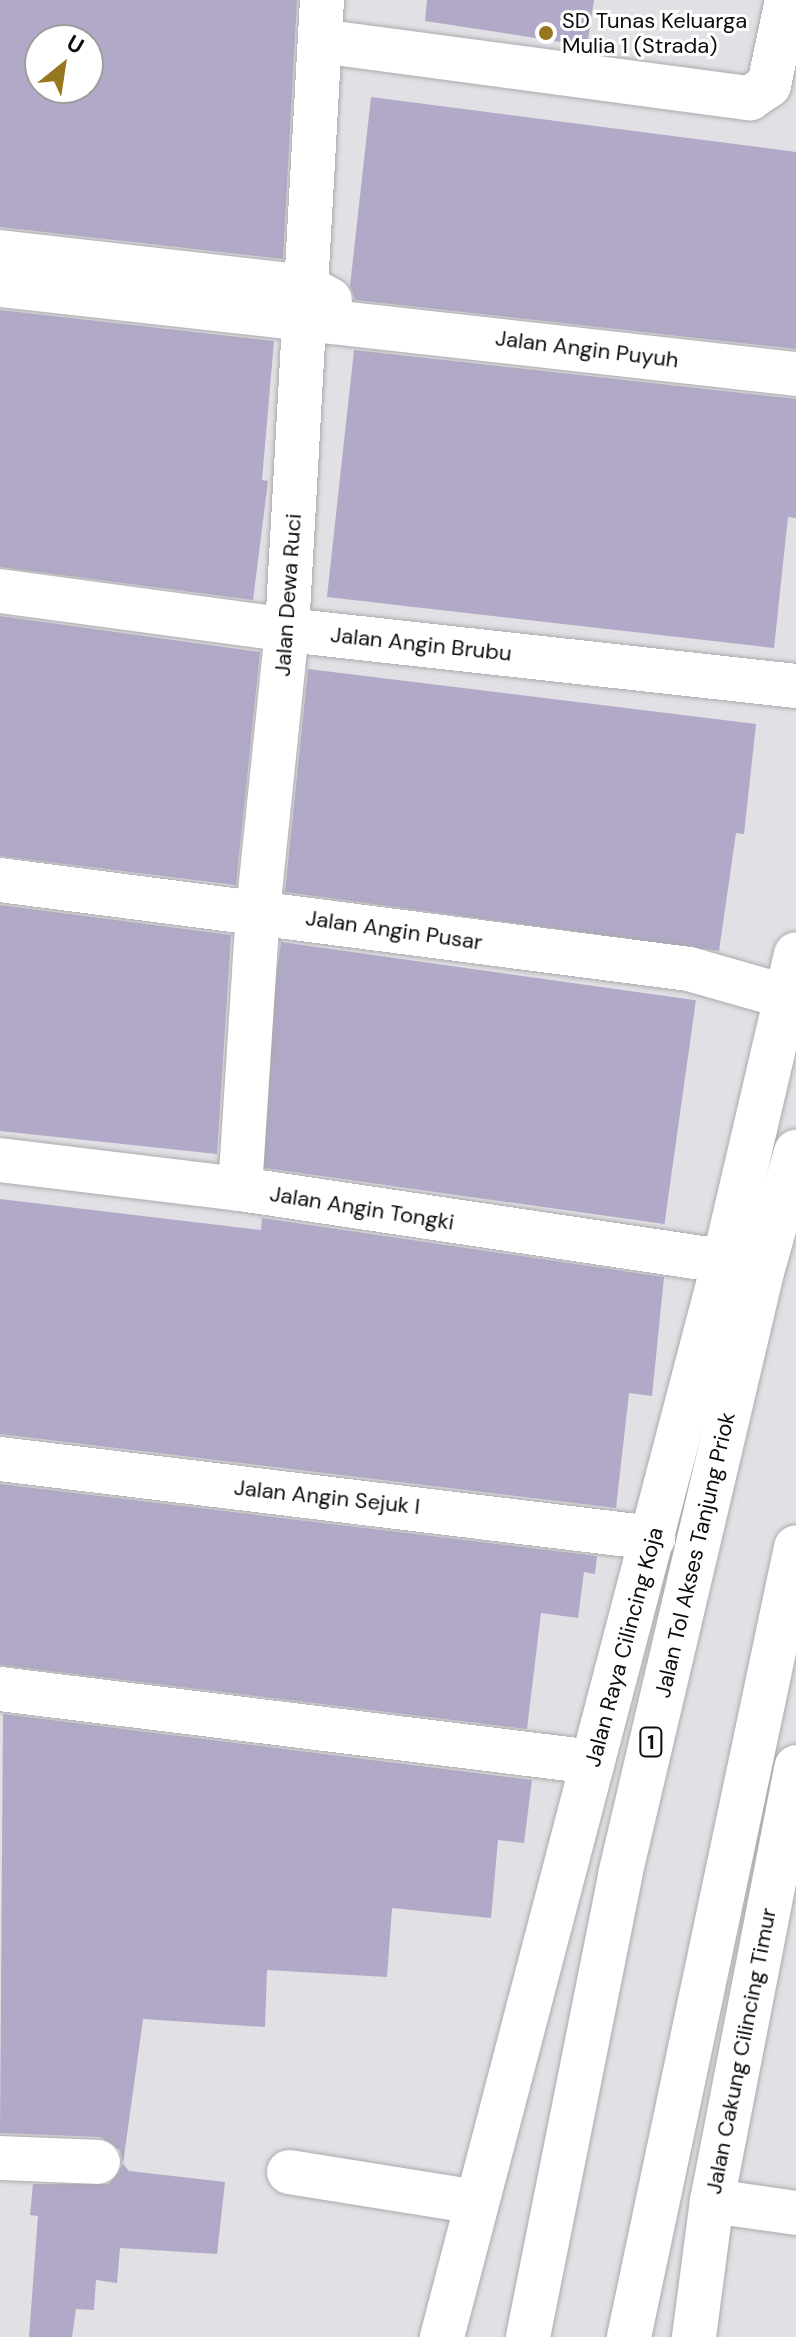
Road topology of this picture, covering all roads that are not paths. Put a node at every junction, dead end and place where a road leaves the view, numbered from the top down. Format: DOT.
graph roads {
  1 [pos="787,0"];
  2 [pos="321,20"];
  3 [pos="0,252"];
  4 [pos="0,285"];
  5 [pos="305,304"];
  6 [pos="796,374"];
  7 [pos="0,591"];
  8 [pos="287,630"];
  9 [pos="796,686"];
  10 [pos="0,880"];
  11 [pos="258,911"];
  12 [pos="796,954"];
  13 [pos="784,996"];
  14 [pos="796,1152"];
  15 [pos="0,1160"];
  16 [pos="240,1189"];
  17 [pos="724,1261"];
  18 [pos="0,1459"];
  19 [pos="653,1538"];
  20 [pos="796,1547"];
  21 [pos="0,1689"];
  22 [pos="593,1762"];
  23 [pos="796,1767"];
  24 [pos="0,2158"];
  25 [pos="98,2162"];
  26 [pos="289,2172"];
  27 [pos="712,2201"];
  28 [pos="477,2202"];
  29 [pos="796,2213"];
  30 [pos="442,2337"];
  31 [pos="528,2337"];
  32 [pos="629,2337"];
  33 [pos="694,2337"];
  1 -- 2 [label="main road"];
  2 -- 5 [label="main road, Jalan Dewa Ruci"];
  3 -- 5 [label="main road, Jalan Angin Puyuh"];
  4 -- 5 [label="main road, Jalan Angin Puyuh"];
  5 -- 6 [label="main road, Jalan Angin Puyuh"];
  5 -- 8 [label="main road, Jalan Dewa Ruci"];
  7 -- 8 [label="main road, Jalan Angin Brubu"];
  8 -- 9 [label="main road, Jalan Angin Brubu"];
  8 -- 11 [label="main road, Jalan Dewa Ruci"];
  10 -- 11 [label="main road, Jalan Angin Pusar"];
  11 -- 13 [label="main road, Jalan Angin Pusar"];
  11 -- 16 [label="main road, Jalan Dewa Ruci"];
  12 -- 13 [label="main road, Jalan Raya Cilincing Koja"];
  13 -- 17 [label="main road, Jalan Raya Cilincing Koja"];
  14 -- 31 [label="main road, Jalan Tol Akses Tanjung Priok / 1"];
  15 -- 16 [label="main road, Jalan Angin Tongki"];
  16 -- 17 [label="main road, Jalan Angin Tongki"];
  17 -- 19 [label="main road, Jalan Raya Cilincing Koja"];
  18 -- 19 [label="main road, Jalan Angin Sejuk I"];
  19 -- 22 [label="main road, Jalan Raya Cilincing Koja"];
  20 -- 32 [label="main road"];
  21 -- 22 [label="main road"];
  22 -- 28 [label="main road, Jalan Raya Cilincing Koja"];
  23 -- 27 [label="main road, Jalan Cakung Cilincing Timur"];
  24 -- 25 [label="main road"];
  26 -- 28 [label="main road"];
  27 -- 29 [label="main road"];
  27 -- 33 [label="main road, Jalan Cakung Cilincing Timur"];
  28 -- 30 [label="main road, Jalan Raya Cilincing Koja"];
}
